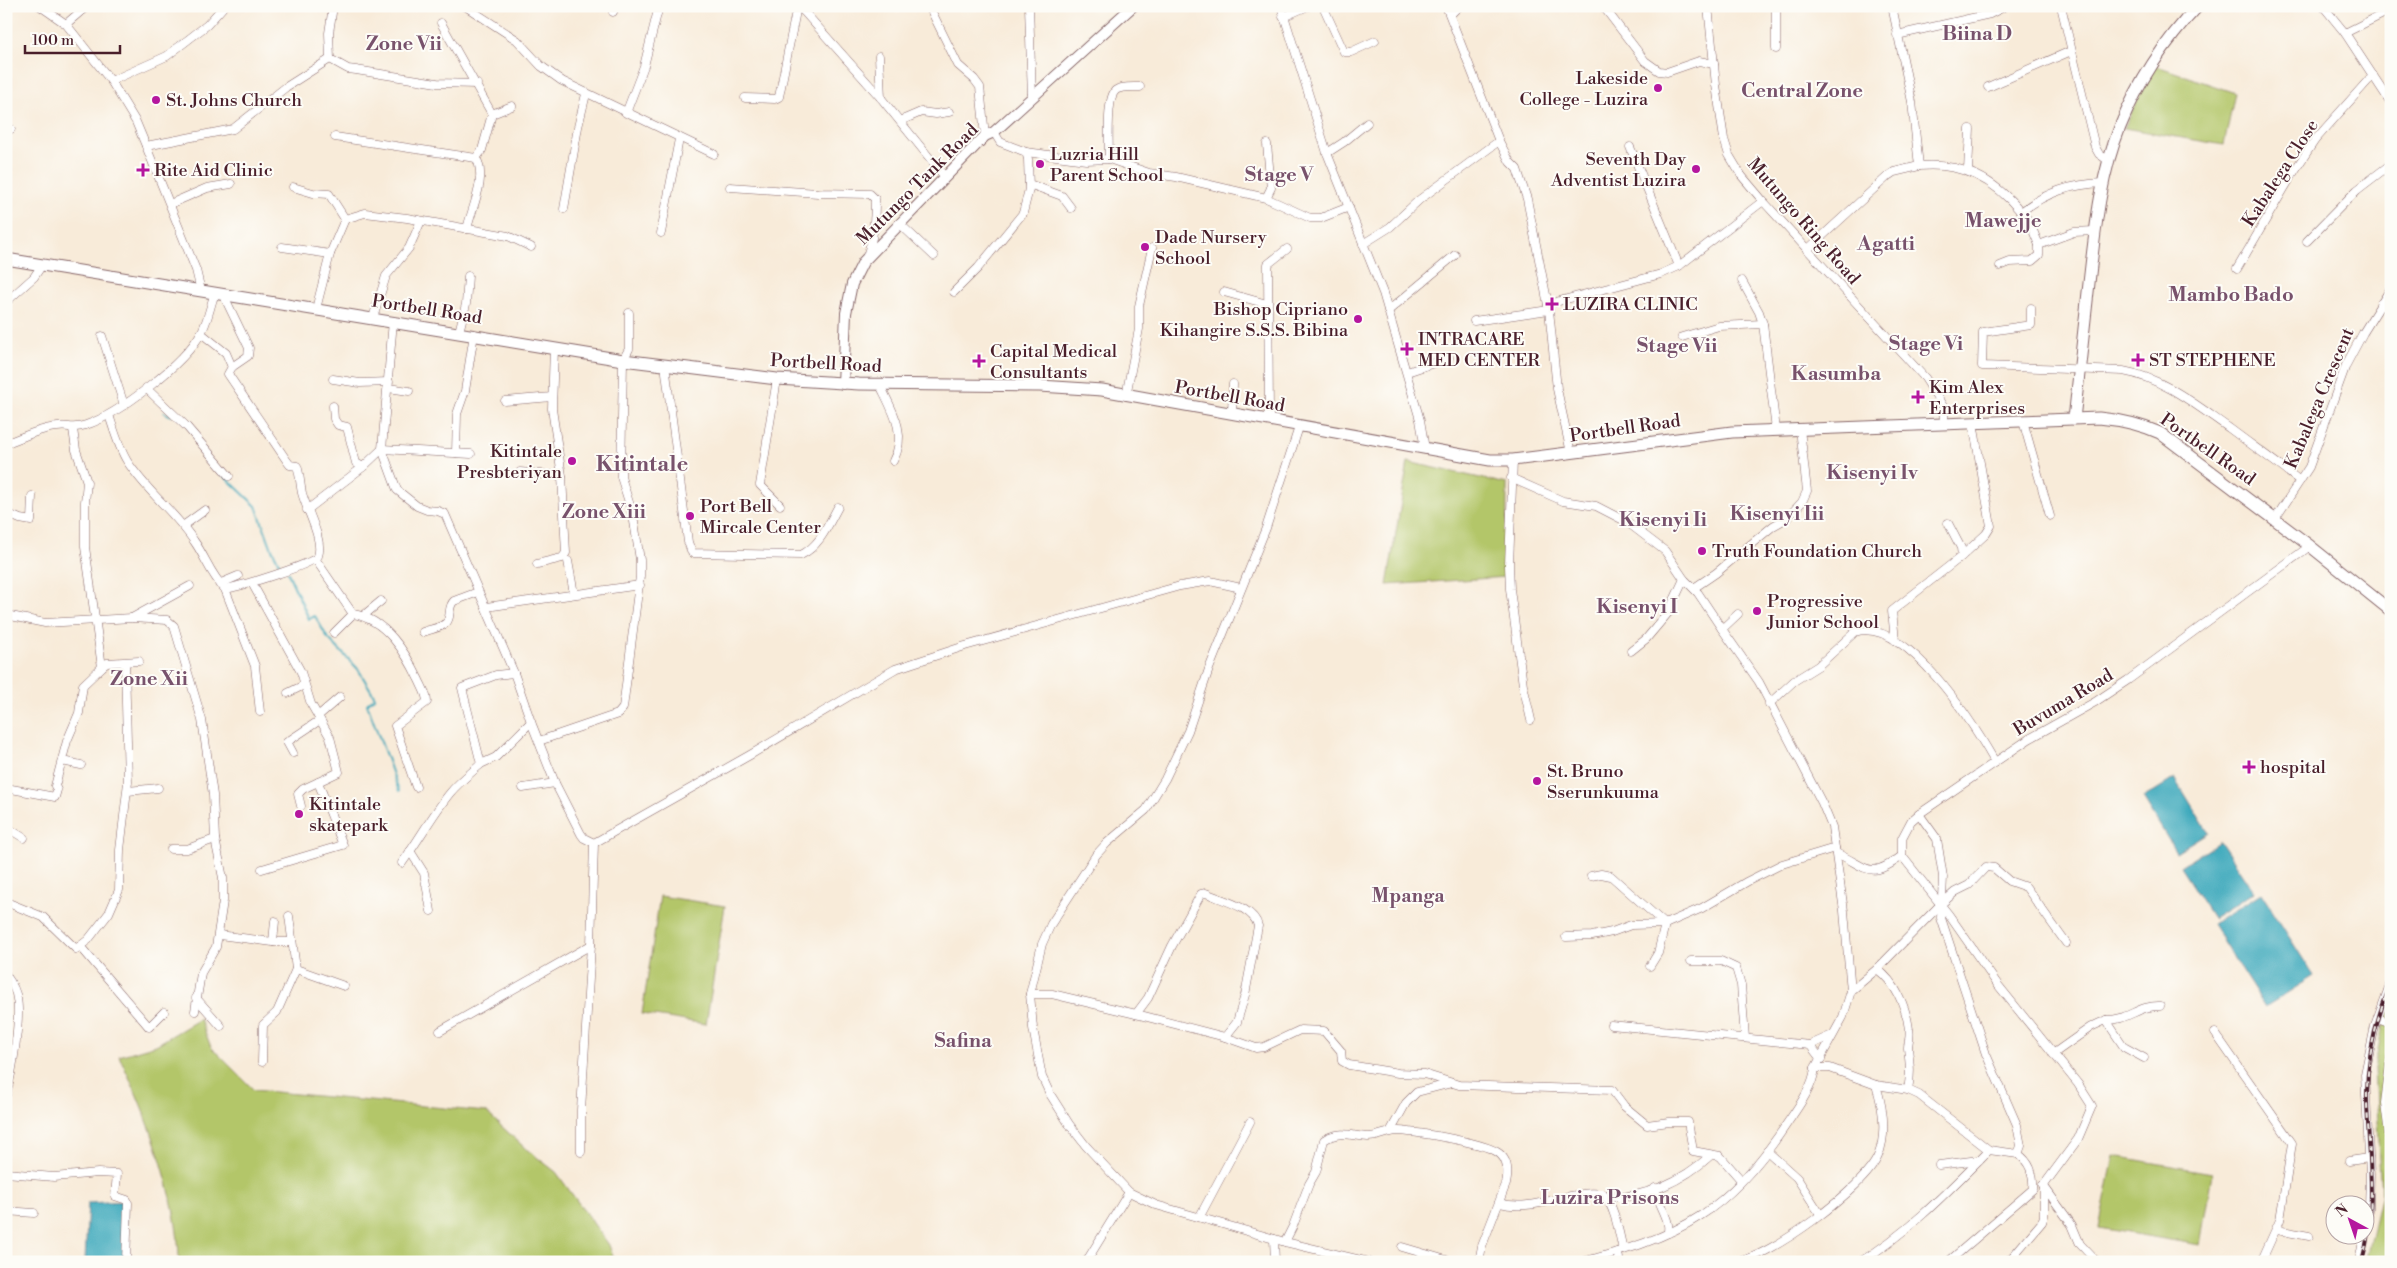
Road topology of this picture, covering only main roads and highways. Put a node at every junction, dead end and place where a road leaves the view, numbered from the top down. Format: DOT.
graph roads {
  1 [pos="2198,6"];
  2 [pos="6,259"];
  3 [pos="2074,419"];
  4 [pos="2391,611"];
  1 -- 3 [label="main road"];
  2 -- 3 [label="main road, Portbell Road"];
  3 -- 4 [label="main road, Portbell Road"];
}
